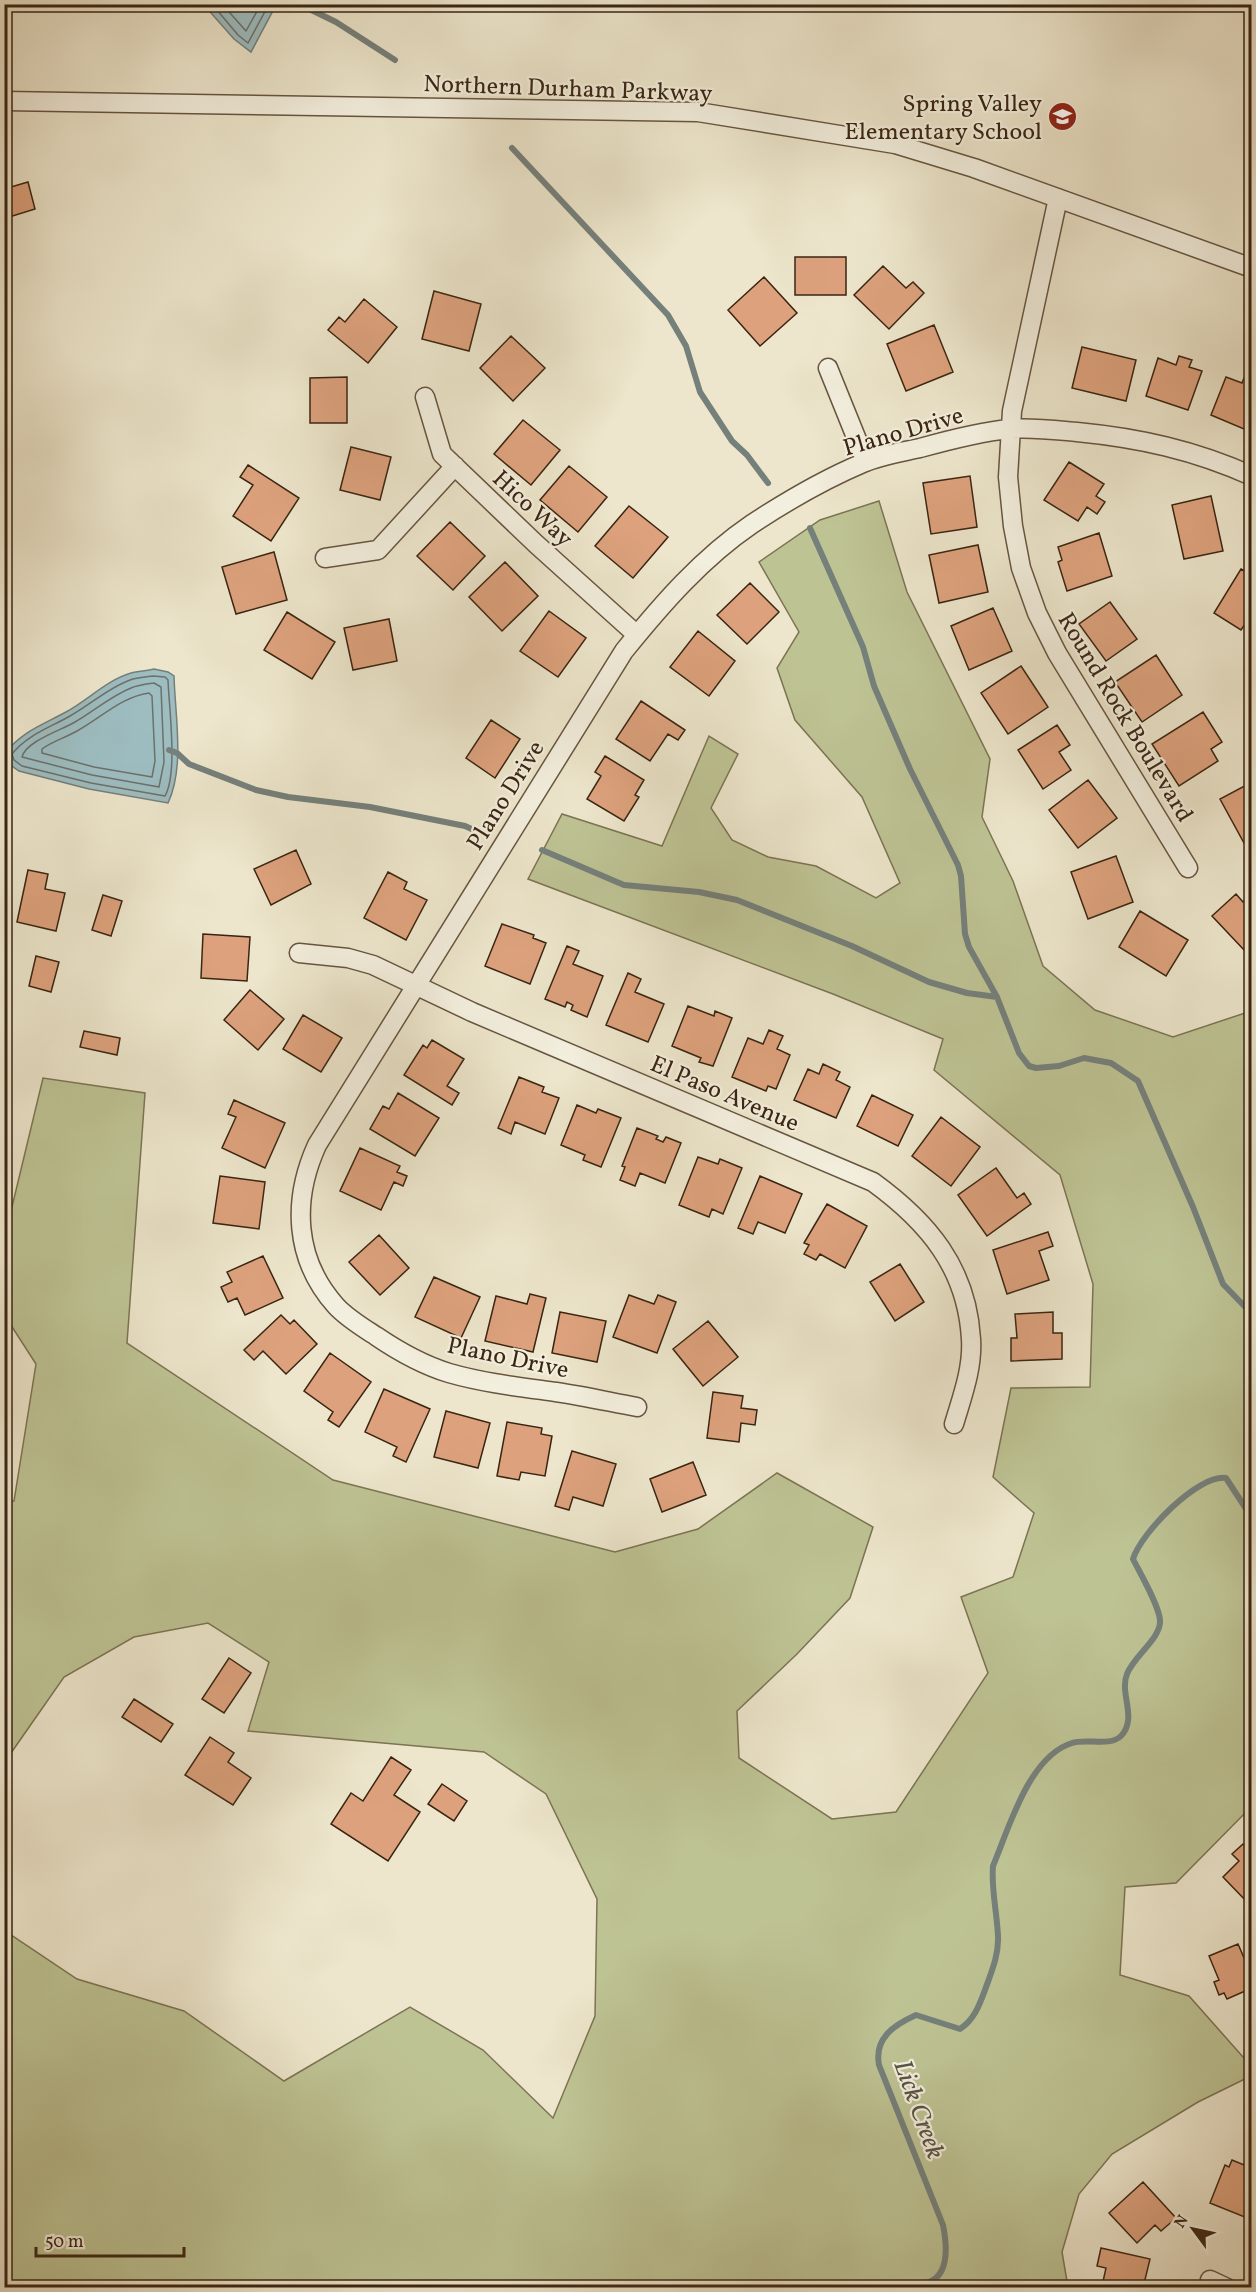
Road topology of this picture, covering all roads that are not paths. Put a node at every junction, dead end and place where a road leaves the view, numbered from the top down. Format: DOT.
graph roads {
  1 [pos="4,101"];
  2 [pos="1058,198"];
  3 [pos="1251,268"];
  4 [pos="828,368"];
  5 [pos="425,398"];
  6 [pos="1010,429"];
  7 [pos="866,462"];
  8 [pos="455,466"];
  9 [pos="1251,476"];
  10 [pos="325,558"];
  11 [pos="637,635"];
  12 [pos="1188,868"];
  13 [pos="299,953"];
  14 [pos="415,985"];
  15 [pos="637,1407"];
  16 [pos="954,1424"];
  1 -- 2 [label="street, Northern Durham Parkway"];
  2 -- 3 [label="street, Northern Durham Parkway"];
  2 -- 6 [label="street, Round Rock Boulevard"];
  4 -- 7 [label="street"];
  5 -- 8 [label="street, Hico Way"];
  6 -- 7 [label="street, Plano Drive"];
  6 -- 9 [label="street, Plano Drive"];
  6 -- 12 [label="street, Round Rock Boulevard"];
  7 -- 11 [label="street, Plano Drive"];
  8 -- 10 [label="street"];
  8 -- 11 [label="street, Hico Way"];
  11 -- 14 [label="street, Plano Drive"];
  13 -- 14 [label="street, El Paso Avenue"];
  14 -- 15 [label="street, Plano Drive"];
  14 -- 16 [label="street, El Paso Avenue"];
}
